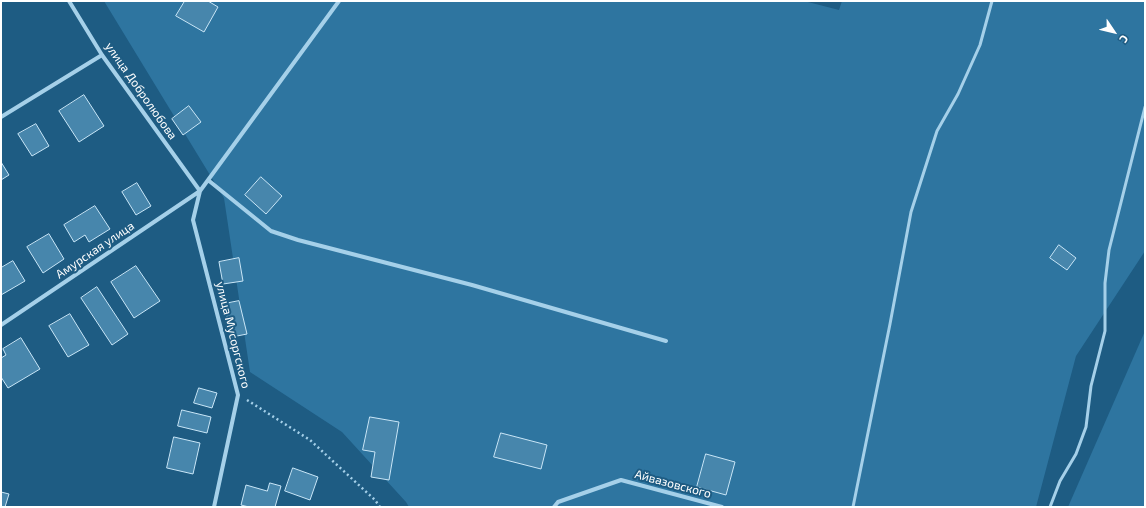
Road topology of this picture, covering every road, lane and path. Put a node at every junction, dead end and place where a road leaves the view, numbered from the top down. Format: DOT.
graph roads {
  1 [pos="69,1"];
  2 [pos="338,1"];
  3 [pos="992,1"];
  4 [pos="102,55"];
  5 [pos="1145,107"];
  6 [pos="1,117"];
  7 [pos="208,180"];
  8 [pos="200,191"];
  9 [pos="1,325"];
  10 [pos="666,341"];
  11 [pos="238,395"];
  12 [pos="214,507"];
  13 [pos="380,507"];
  14 [pos="554,507"];
  15 [pos="722,507"];
  16 [pos="853,507"];
  17 [pos="1050,507"];
  1 -- 4 [label="street, улица Добролюбова"];
  2 -- 7 [label="street"];
  3 -- 16 [label="lane"];
  4 -- 6 [label="street"];
  4 -- 8 [label="street, улица Добролюбова"];
  5 -- 17 [label="lane"];
  7 -- 8 [label="street"];
  7 -- 10 [label="street"];
  8 -- 9 [label="street, Амурская улица"];
  8 -- 11 [label="street, улица Мусоргского"];
  11 -- 12 [label="street, улица Мусоргского"];
  11 -- 13 [label="path"];
  14 -- 15 [label="street, Айвазовского"];
}
